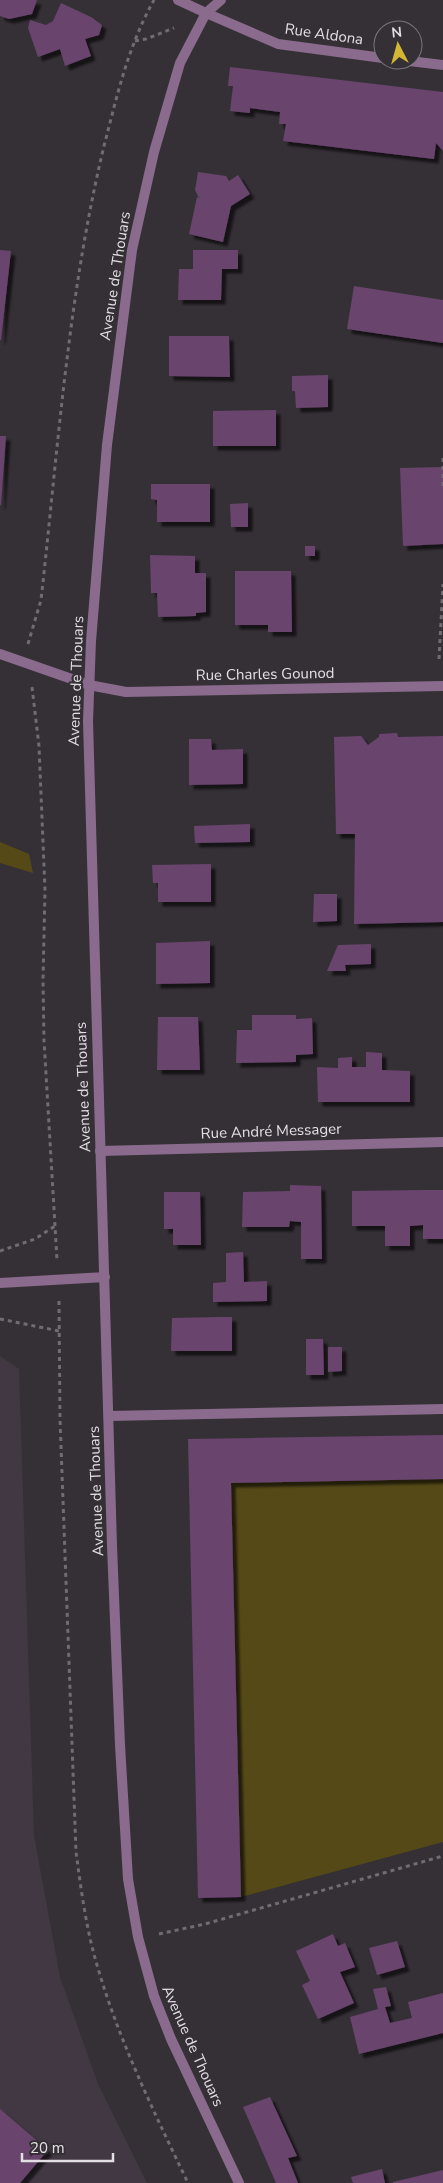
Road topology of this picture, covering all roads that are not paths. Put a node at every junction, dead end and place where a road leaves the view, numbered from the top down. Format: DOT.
graph roads {
  1 [pos="178,0"];
  2 [pos="221,0"];
  3 [pos="206,13"];
  4 [pos="373,57"];
  5 [pos="423,63"];
  6 [pos="443,65"];
  7 [pos="0,654"];
  8 [pos="89,686"];
  9 [pos="443,686"];
  10 [pos="443,1142"];
  11 [pos="100,1151"];
  12 [pos="105,1277"];
  13 [pos="0,1283"];
  14 [pos="443,1409"];
  15 [pos="109,1416"];
  16 [pos="239,2183"];
  1 -- 3 [label="street"];
  2 -- 3 [label="street"];
  3 -- 4 [label="street, Rue Aldona"];
  3 -- 8 [label="street, Avenue de Thouars"];
  5 -- 6 [label="street"];
  7 -- 8 [label="street, Rue Charles Gounod"];
  8 -- 9 [label="street, Rue Charles Gounod"];
  8 -- 11 [label="street, Avenue de Thouars"];
  10 -- 11 [label="street, Rue André Messager"];
  11 -- 12 [label="street, Avenue de Thouars"];
  12 -- 13 [label="street"];
  12 -- 15 [label="street, Avenue de Thouars"];
  14 -- 15 [label="street"];
  15 -- 16 [label="street, Avenue de Thouars"];
}
